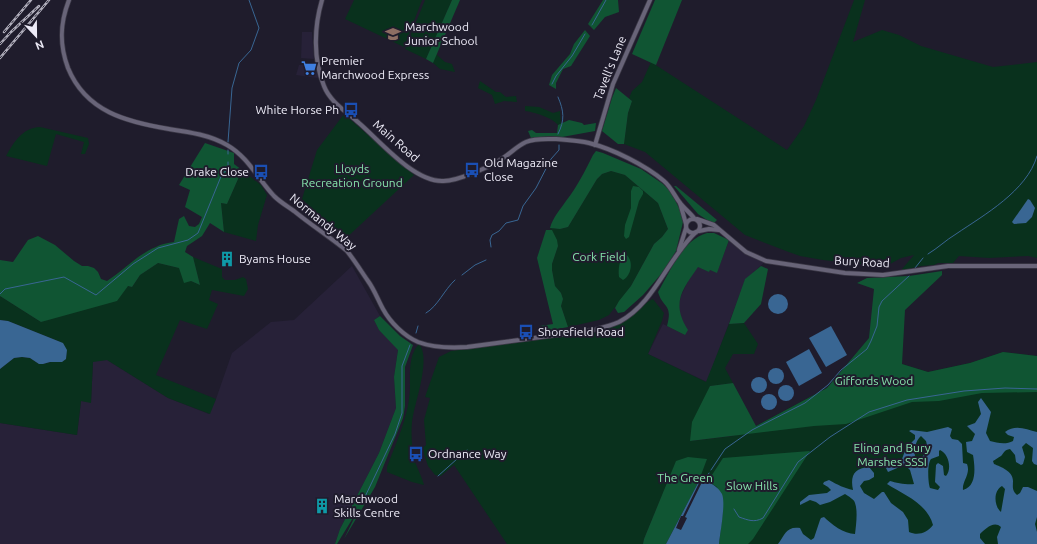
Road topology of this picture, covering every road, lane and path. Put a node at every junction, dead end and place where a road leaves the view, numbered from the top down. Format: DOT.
graph roads {
  1 [pos="69,0"];
  2 [pos="322,0"];
  3 [pos="650,0"];
  4 [pos="595,145"];
  5 [pos="680,203"];
  6 [pos="696,219"];
  7 [pos="686,226"];
  8 [pos="720,230"];
  9 [pos="698,232"];
  10 [pos="678,252"];
  11 [pos="1037,266"];
  1 -- 10 [label="street, Normandy Way"];
  2 -- 4 [label="street, Main Road"];
  3 -- 4 [label="street, Tavell's Lane"];
  4 -- 5 [label="street, Main Road"];
  5 -- 6 [label="street"];
  5 -- 7 [label="street"];
  6 -- 7 [label="street"];
  6 -- 8 [label="street, Bury Road"];
  6 -- 9 [label="street"];
  7 -- 9 [label="street"];
  7 -- 10 [label="street, Normandy Way"];
  8 -- 9 [label="street"];
  8 -- 11 [label="street, Bury Road"];
  9 -- 10 [label="street, Normandy Way"];
}
